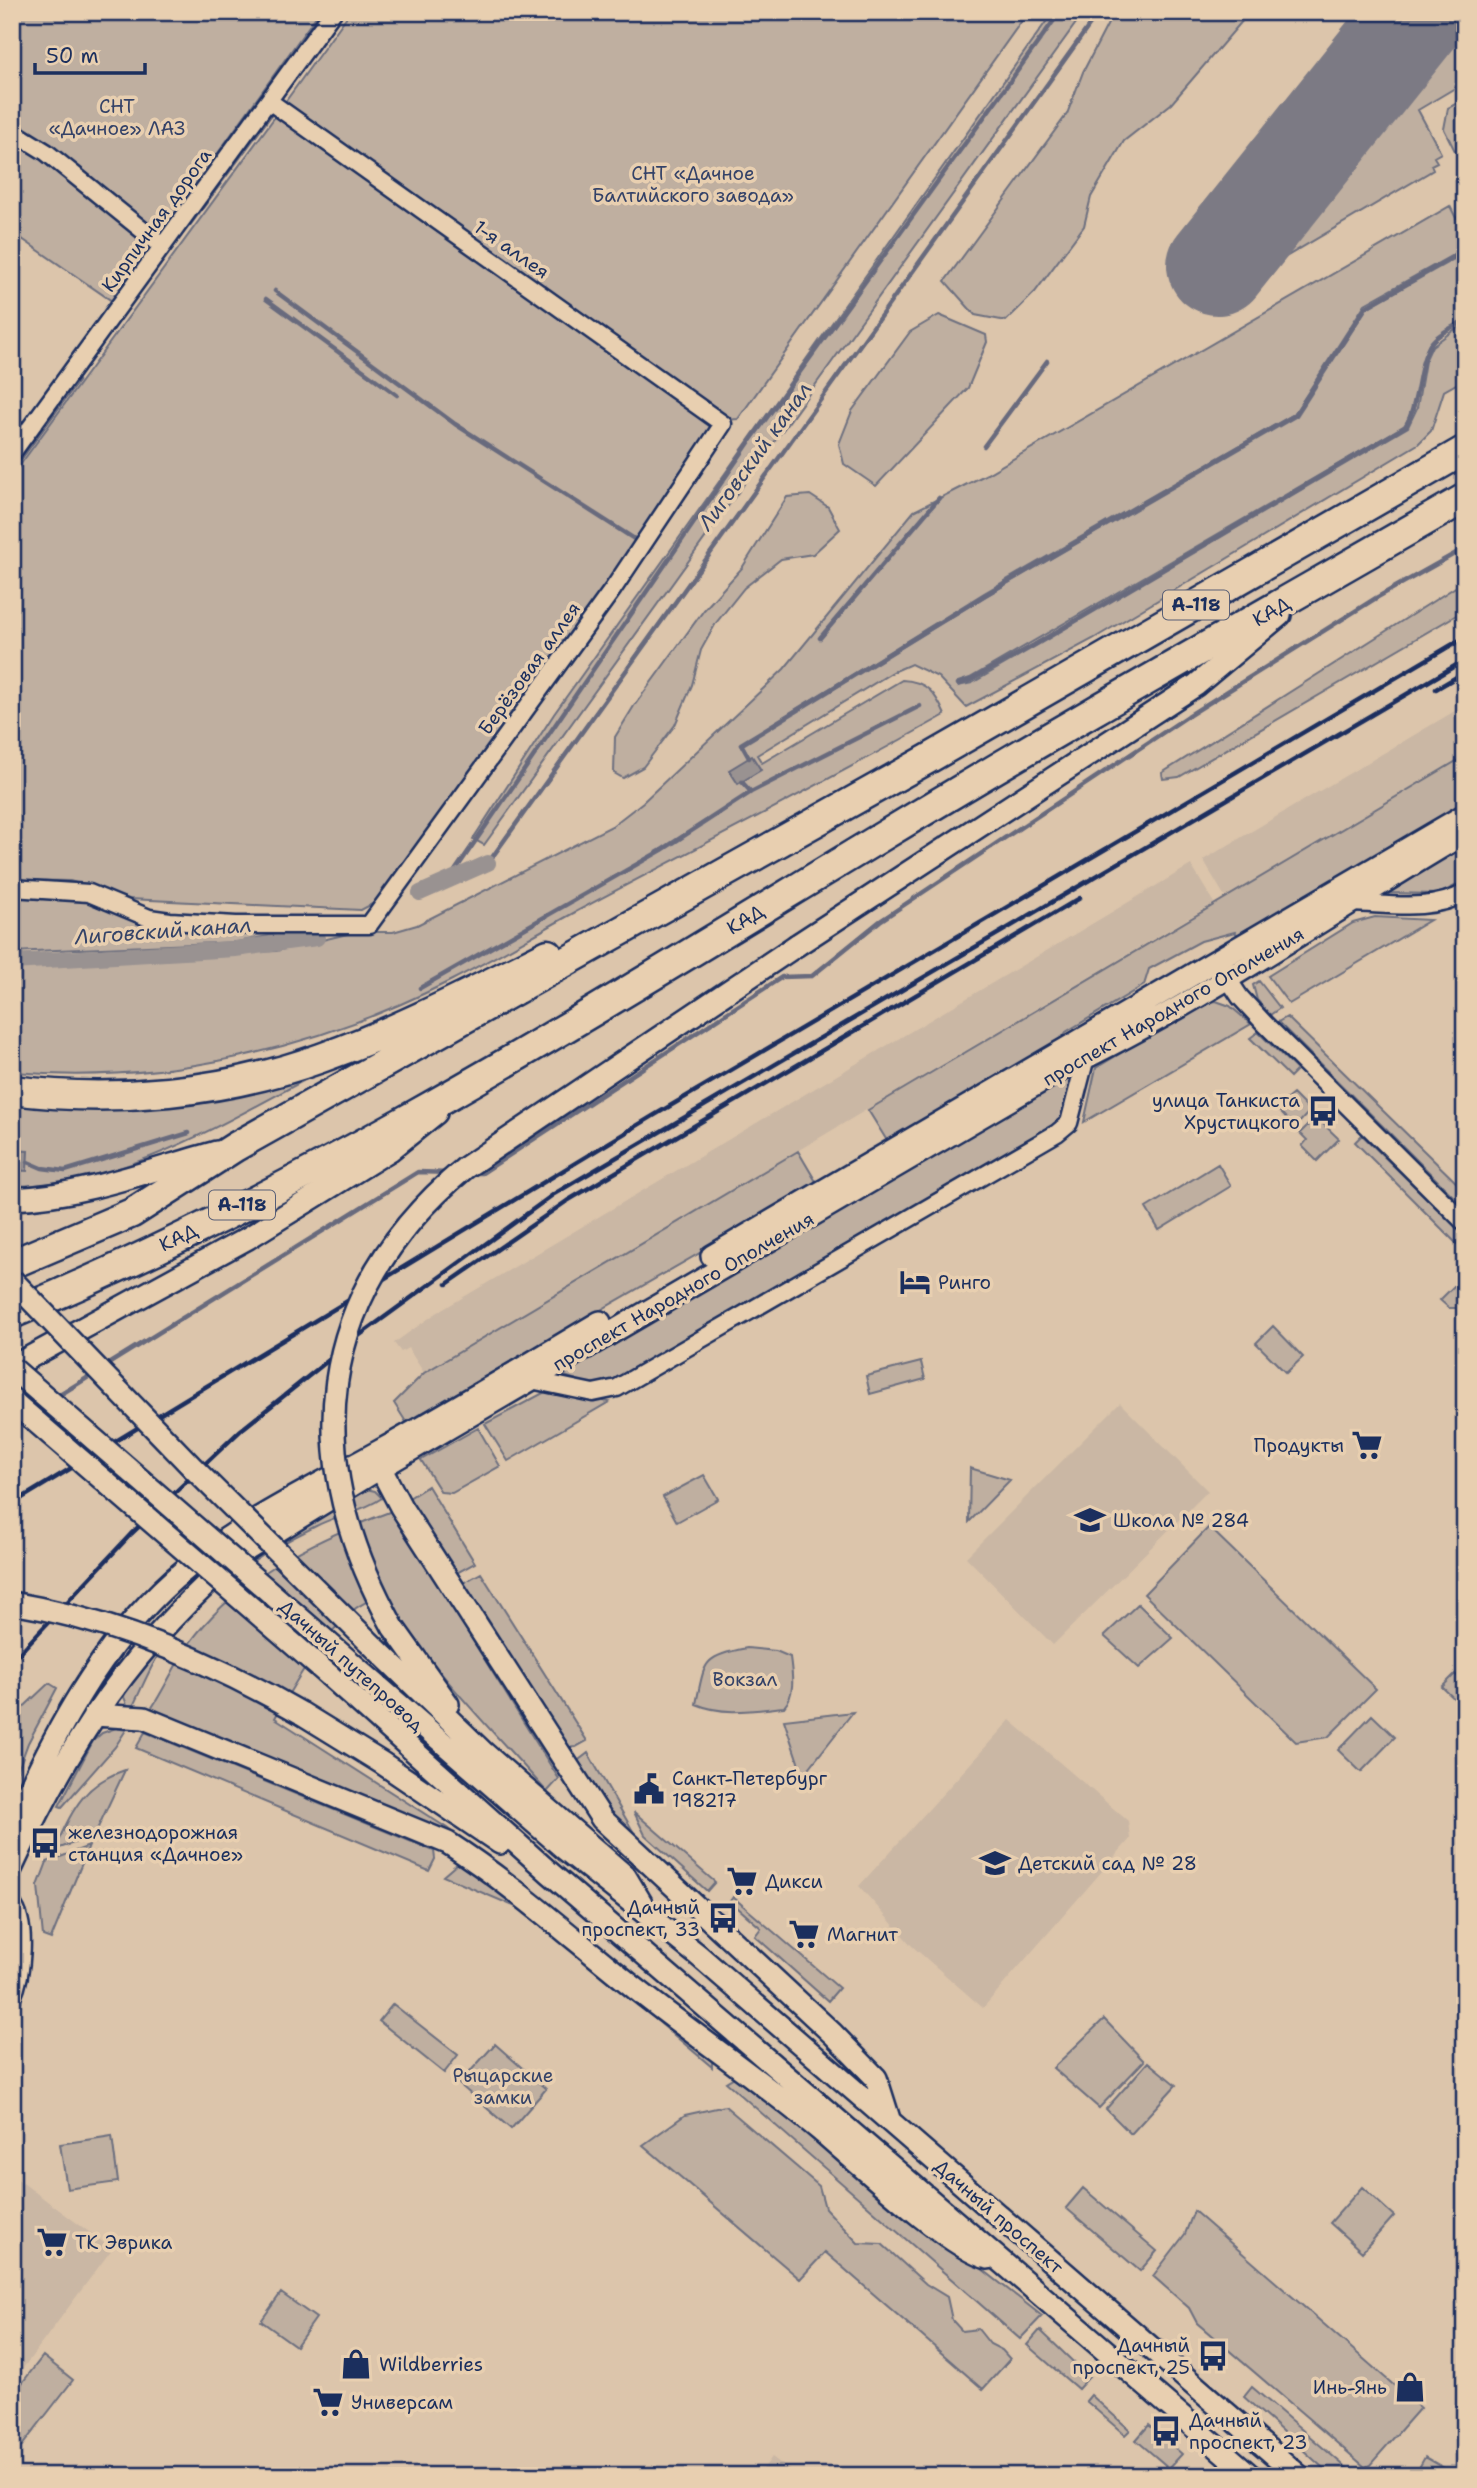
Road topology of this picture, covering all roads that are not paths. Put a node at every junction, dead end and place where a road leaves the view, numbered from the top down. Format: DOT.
graph roads {
  1 [pos="333,12"];
  2 [pos="269,101"];
  3 [pos="12,131"];
  4 [pos="162,246"];
  5 [pos="720,433"];
  6 [pos="1465,450"];
  7 [pos="12,453"];
  8 [pos="1465,498"];
  9 [pos="1314,586"];
  10 [pos="1465,815"];
  11 [pos="1465,833"];
  12 [pos="12,888"];
  13 [pos="1465,892"];
  14 [pos="680,899"];
  15 [pos="1352,903"];
  16 [pos="1222,969"];
  17 [pos="1086,1058"];
  18 [pos="467,1086"];
  19 [pos="17,1091"];
  20 [pos="235,1147"];
  21 [pos="12,1199"];
  22 [pos="1465,1223"];
  23 [pos="12,1264"];
  24 [pos="12,1280"];
  25 [pos="12,1314"];
  26 [pos="12,1368"];
  27 [pos="531,1380"];
  28 [pos="12,1401"];
  29 [pos="377,1461"];
  30 [pos="197,1560"];
  31 [pos="12,1603"];
  32 [pos="94,1715"];
  33 [pos="484,1753"];
  34 [pos="12,1826"];
  35 [pos="12,1867"];
  36 [pos="550,1873"];
  37 [pos="12,1904"];
  38 [pos="652,1920"];
  39 [pos="698,1955"];
  40 [pos="672,1977"];
  41 [pos="12,1998"];
  42 [pos="890,2121"];
  43 [pos="1000,2260"];
  44 [pos="1251,2476"];
  45 [pos="1299,2476"];
  1 -- 2 [label="street, Кирпичная дорога"];
  2 -- 4 [label="street, Кирпичная дорога"];
  2 -- 5 [label="street, 1-я аллея"];
  3 -- 4 [label="street"];
  4 -- 7 [label="street, Кирпичная дорога"];
  5 -- 12 [label="street, Берёзовая аллея"];
  6 -- 14 [label="highway, А-118"];
  8 -- 9 [label="highway, КАД / А-118"];
  9 -- 18 [label="highway, КАД / А-118"];
  9 -- 33 [label="main road, bridge"];
  10 -- 16 [label="main road, проспект Народного Ополчения"];
  11 -- 15 [label="main road, проспект Народного Ополчения"];
  13 -- 15 [label="street"];
  14 -- 19 [label="highway"];
  14 -- 20 [label="highway, А-118"];
  15 -- 16 [label="main road, проспект Народного Ополчения"];
  16 -- 17 [label="main road, проспект Народного Ополчения"];
  16 -- 22 [label="street"];
  16 -- 29 [label="main road, проспект Народного Ополчения"];
  17 -- 27 [label="main road, проспект Народного Ополчения"];
  17 -- 27 [label="street"];
  18 -- 25 [label="highway, КАД / А-118"];
  18 -- 26 [label="main road"];
  20 -- 21 [label="main road"];
  20 -- 23 [label="highway, А-118"];
  24 -- 33 [label="main road, bridge"];
  26 -- 38 [label="main road, Дачный путепровод, bridge"];
  27 -- 29 [label="main road, проспект Народного Ополчения"];
  28 -- 30 [label="main road, Дачный путепровод, bridge"];
  29 -- 30 [label="main road, проспект Народного Ополчения"];
  29 -- 32 [label="main road, проспект Народного Ополчения"];
  29 -- 42 [label="main road"];
  30 -- 34 [label="main road, проспект Народного Ополчения"];
  30 -- 36 [label="main road, Дачный путепровод, bridge"];
  31 -- 36 [label="main road, bridge"];
  32 -- 35 [label="main road, проспект Народного Ополчения"];
  32 -- 43 [label="main road"];
  33 -- 38 [label="main road"];
  36 -- 40 [label="main road, Дачный путепровод"];
  37 -- 41 [label="street"];
  38 -- 39 [label="main road, Дачный путепровод"];
  39 -- 42 [label="main road, Дачный проспект"];
  40 -- 43 [label="main road, Дачный проспект"];
  42 -- 45 [label="main road, Дачный проспект"];
  43 -- 44 [label="main road, Дачный проспект"];
}
